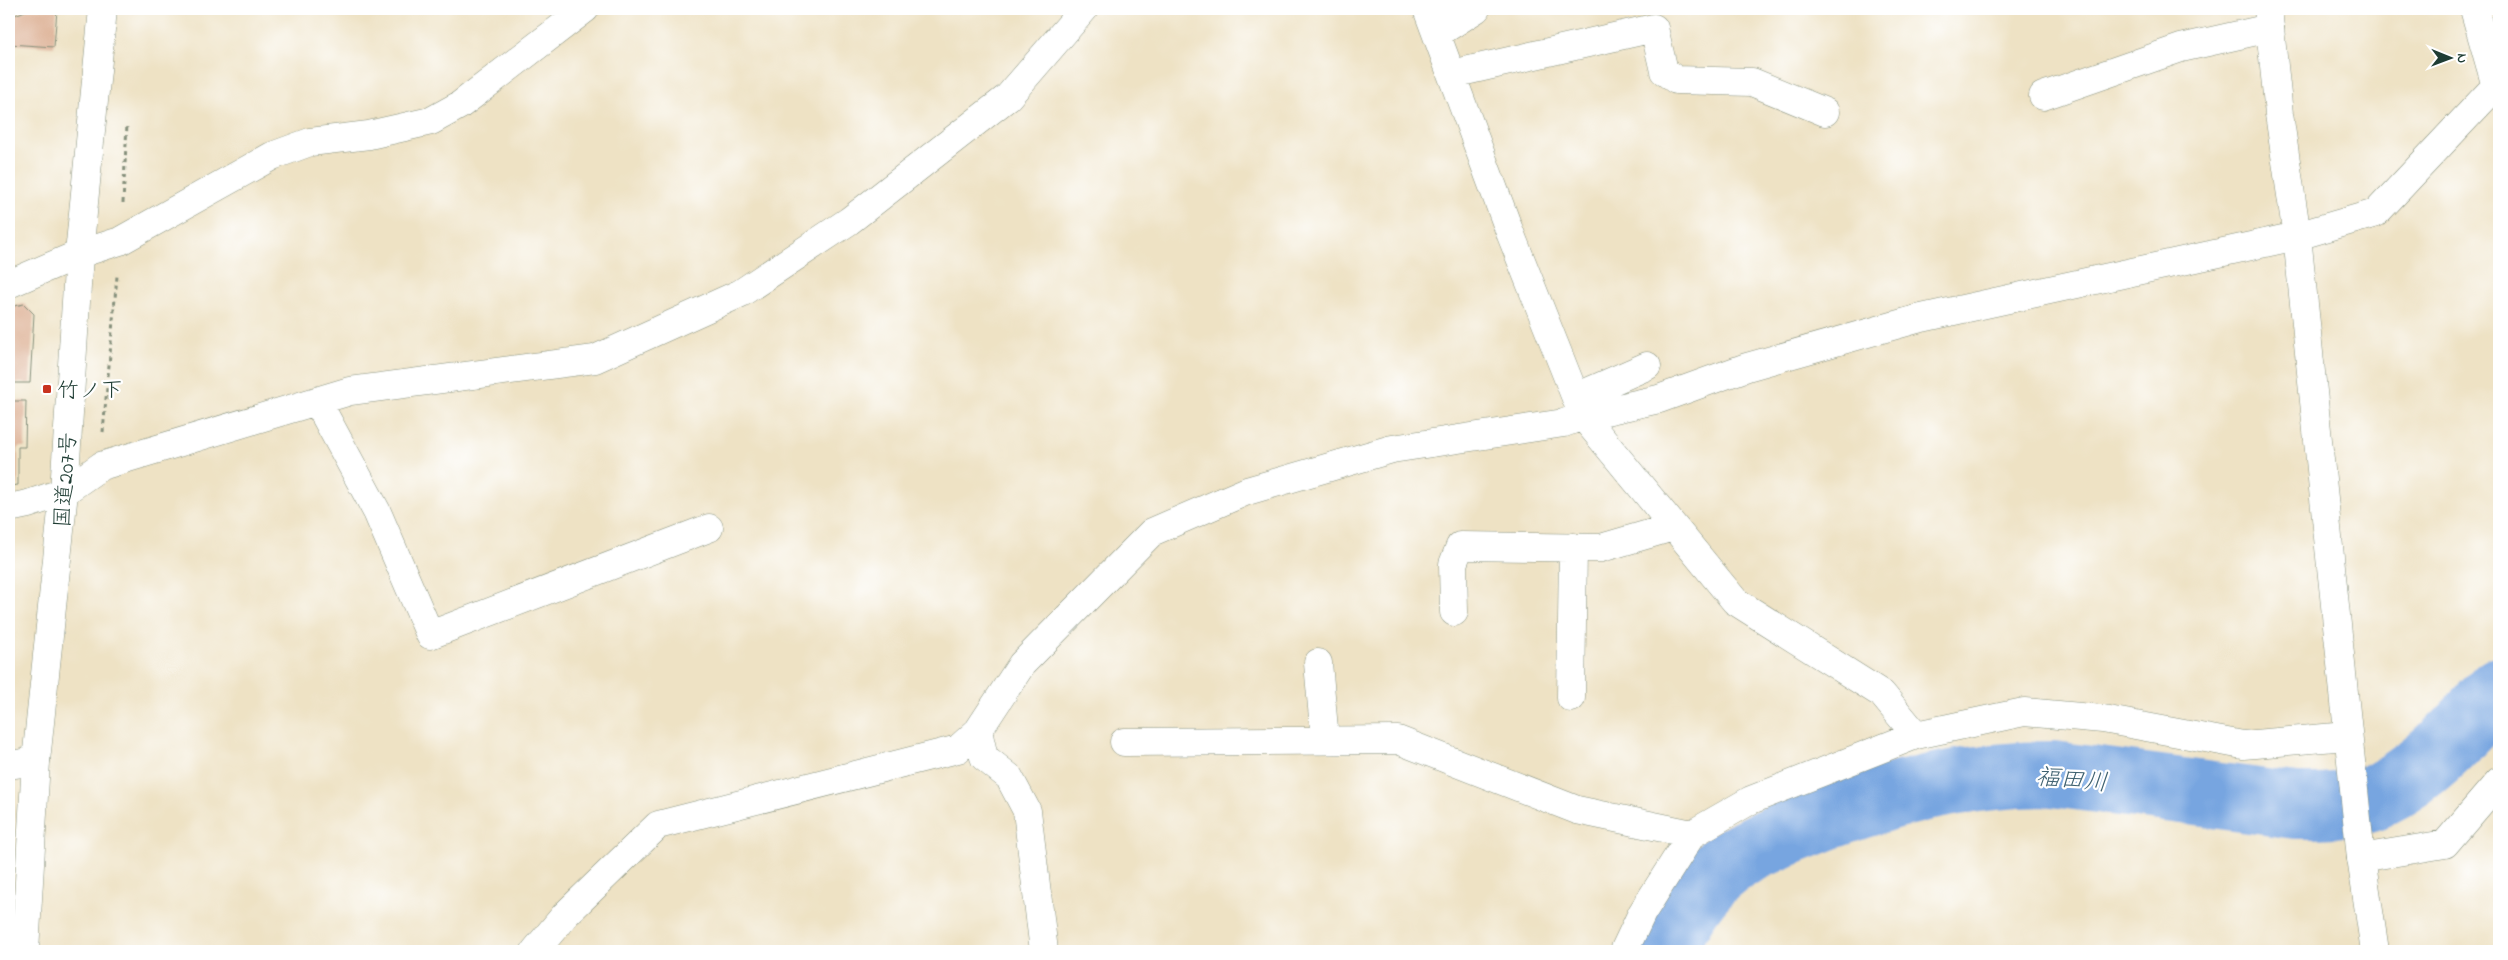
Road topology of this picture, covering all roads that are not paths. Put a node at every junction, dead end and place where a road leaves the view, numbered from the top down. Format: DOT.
graph roads {
  1 [pos="103,9"];
  2 [pos="585,9"];
  3 [pos="1084,9"];
  4 [pos="1427,9"];
  5 [pos="1476,9"];
  6 [pos="2474,9"];
  7 [pos="2269,18"];
  8 [pos="1437,34"];
  9 [pos="1452,74"];
  10 [pos="2498,90"];
  11 [pos="2043,96"];
  12 [pos="1825,112"];
  13 [pos="2297,236"];
  14 [pos="79,254"];
  15 [pos="9,284"];
  16 [pos="1647,366"];
  17 [pos="318,401"];
  18 [pos="1580,407"];
  19 [pos="64,492"];
  20 [pos="9,508"];
  21 [pos="1673,527"];
  22 [pos="709,528"];
  23 [pos="1573,547"];
  24 [pos="1454,612"];
  25 [pos="1318,663"];
  26 [pos="1571,698"];
  27 [pos="978,731"];
  28 [pos="1916,735"];
  29 [pos="1325,740"];
  30 [pos="1124,742"];
  31 [pos="2348,743"];
  32 [pos="36,761"];
  33 [pos="9,765"];
  34 [pos="2499,781"];
  35 [pos="1692,834"];
  36 [pos="2361,858"];
  37 [pos="25,951"];
  38 [pos="535,951"];
  39 [pos="1044,951"];
  40 [pos="1624,951"];
  41 [pos="2375,951"];
  1 -- 14 [label="main road, 国道207号"];
  2 -- 14 [label="main road"];
  3 -- 17 [label="main road"];
  4 -- 8 [label="main road"];
  5 -- 8 [label="main road"];
  6 -- 10 [label="main road"];
  7 -- 11 [label="main road"];
  7 -- 13 [label="main road"];
  8 -- 9 [label="main road"];
  9 -- 12 [label="main road"];
  9 -- 18 [label="main road"];
  10 -- 13 [label="main road"];
  13 -- 18 [label="main road"];
  13 -- 31 [label="main road"];
  14 -- 15 [label="main road"];
  14 -- 19 [label="main road, 国道207号"];
  16 -- 18 [label="main road"];
  17 -- 19 [label="main road"];
  17 -- 22 [label="main road"];
  18 -- 21 [label="main road"];
  18 -- 27 [label="main road"];
  19 -- 20 [label="main road"];
  19 -- 32 [label="main road, 国道207号"];
  21 -- 23 [label="main road"];
  21 -- 28 [label="main road"];
  23 -- 24 [label="main road"];
  23 -- 26 [label="main road"];
  25 -- 29 [label="main road"];
  27 -- 38 [label="main road"];
  27 -- 39 [label="main road"];
  28 -- 31 [label="main road"];
  28 -- 35 [label="main road"];
  29 -- 30 [label="main road"];
  29 -- 35 [label="main road"];
  31 -- 36 [label="main road"];
  32 -- 33 [label="main road"];
  32 -- 37 [label="main road, 国道207号"];
  34 -- 36 [label="main road"];
  35 -- 40 [label="main road"];
  36 -- 41 [label="main road"];
}
